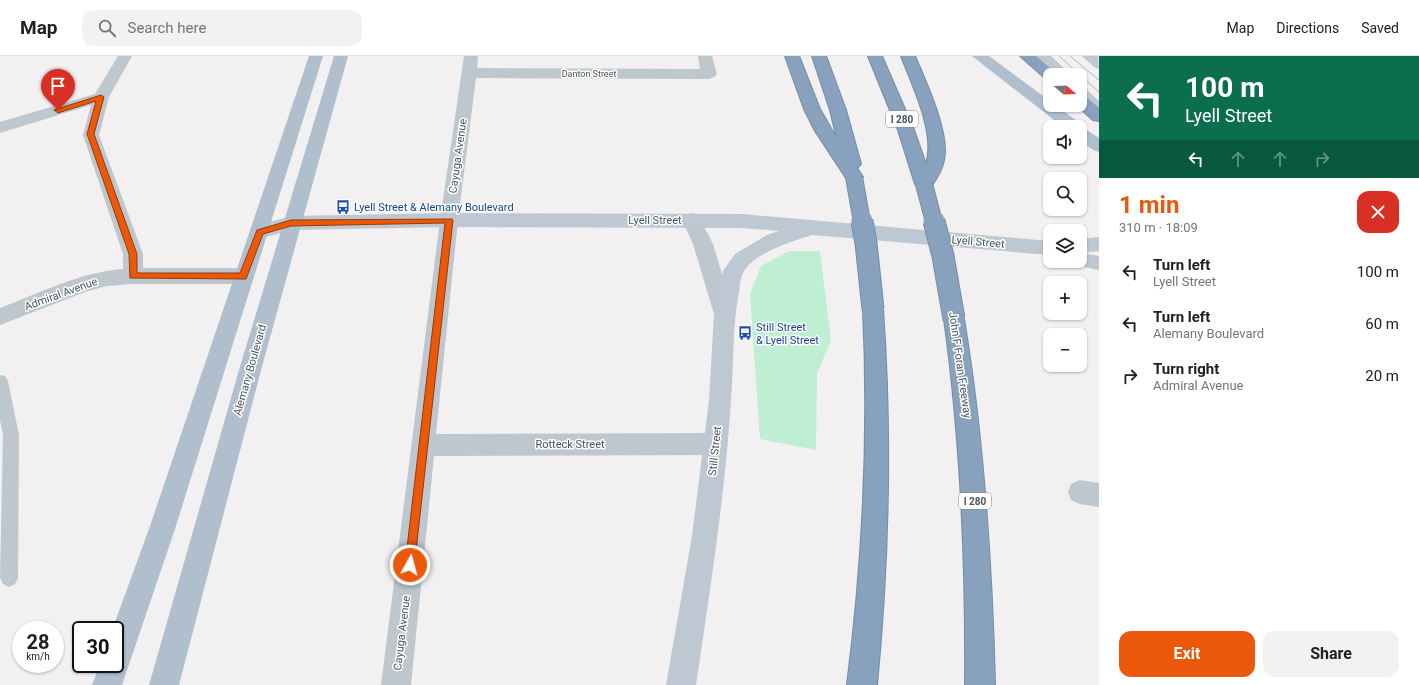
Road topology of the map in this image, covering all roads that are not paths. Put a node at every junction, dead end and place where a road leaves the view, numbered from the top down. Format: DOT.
graph roads {
  1 [pos="125,56"];
  2 [pos="316,56"];
  3 [pos="341,56"];
  4 [pos="705,56"];
  5 [pos="792,56"];
  6 [pos="819,56"];
  7 [pos="875,56"];
  8 [pos="908,56"];
  9 [pos="980,56"];
  10 [pos="1027,56"];
  11 [pos="1042,56"];
  12 [pos="1089,56"];
  13 [pos="1099,64"];
  14 [pos="470,65"];
  15 [pos="1055,68"];
  16 [pos="1043,69"];
  17 [pos="101,97"];
  18 [pos="1087,99"];
  19 [pos="1087,106"];
  20 [pos="1099,110"];
  21 [pos="1099,116"];
  22 [pos="1065,120"];
  23 [pos="0,128"];
  24 [pos="1087,137"];
  25 [pos="1099,146"];
  26 [pos="854,177"];
  27 [pos="924,184"];
  28 [pos="449,220"];
  29 [pos="691,220"];
  30 [pos="291,223"];
  31 [pos="811,228"];
  32 [pos="259,232"];
  33 [pos="1099,244"];
  34 [pos="1087,245"];
  35 [pos="1043,247"];
  36 [pos="1087,261"];
  37 [pos="1099,263"];
  38 [pos="133,276"];
  39 [pos="243,276"];
  40 [pos="724,314"];
  41 [pos="0,317"];
  42 [pos="0,381"];
  43 [pos="716,444"];
  44 [pos="424,445"];
  45 [pos="9,578"];
  46 [pos="124,635"];
  47 [pos="111,673"];
  48 [pos="107,685"];
  49 [pos="164,685"];
  50 [pos="396,685"];
  51 [pos="681,685"];
  52 [pos="862,685"];
  53 [pos="980,685"];
  1 -- 17 [label="street"];
  2 -- 32 [label="main road"];
  3 -- 30 [label="main road, Alemany Boulevard"];
  4 -- 14 [label="street, Danton Street"];
  5 -- 26 [label="highway"];
  6 -- 26 [label="highway"];
  7 -- 27 [label="highway, John F Foran Freeway / I 280"];
  8 -- 27 [label="highway"];
  9 -- 22 [label="main road"];
  10 -- 16 [label="highway"];
  11 -- 15 [label="street"];
  12 -- 13 [label="street"];
  14 -- 28 [label="street, Cayuga Avenue"];
  17 -- 23 [label="street"];
  17 -- 38 [label="street"];
  18 -- 20 [label="street"];
  19 -- 21 [label="highway"];
  24 -- 25 [label="main road"];
  26 -- 52 [label="highway, bridge"];
  27 -- 53 [label="highway, John F Foran Freeway / I 280, bridge"];
  28 -- 29 [label="street, Lyell Street"];
  28 -- 30 [label="street, Lyell Street"];
  28 -- 44 [label="street, Cayuga Avenue"];
  29 -- 31 [label="street, Lyell Street"];
  29 -- 40 [label="street, Still Street"];
  30 -- 32 [label="street, Lyell Street"];
  30 -- 49 [label="main road, Alemany Boulevard"];
  31 -- 35 [label="street, Lyell Street"];
  31 -- 40 [label="street"];
  32 -- 39 [label="main road"];
  33 -- 34 [label="street"];
  36 -- 37 [label="street"];
  38 -- 39 [label="street, Admiral Avenue"];
  38 -- 41 [label="street, Admiral Avenue"];
  39 -- 46 [label="main road"];
  40 -- 43 [label="street, Still Street"];
  42 -- 45 [label="lane"];
  43 -- 44 [label="street, Rotteck Street"];
  43 -- 51 [label="street, Still Street"];
  44 -- 50 [label="street, Cayuga Avenue"];
  47 -- 48 [label="main road"];
}
